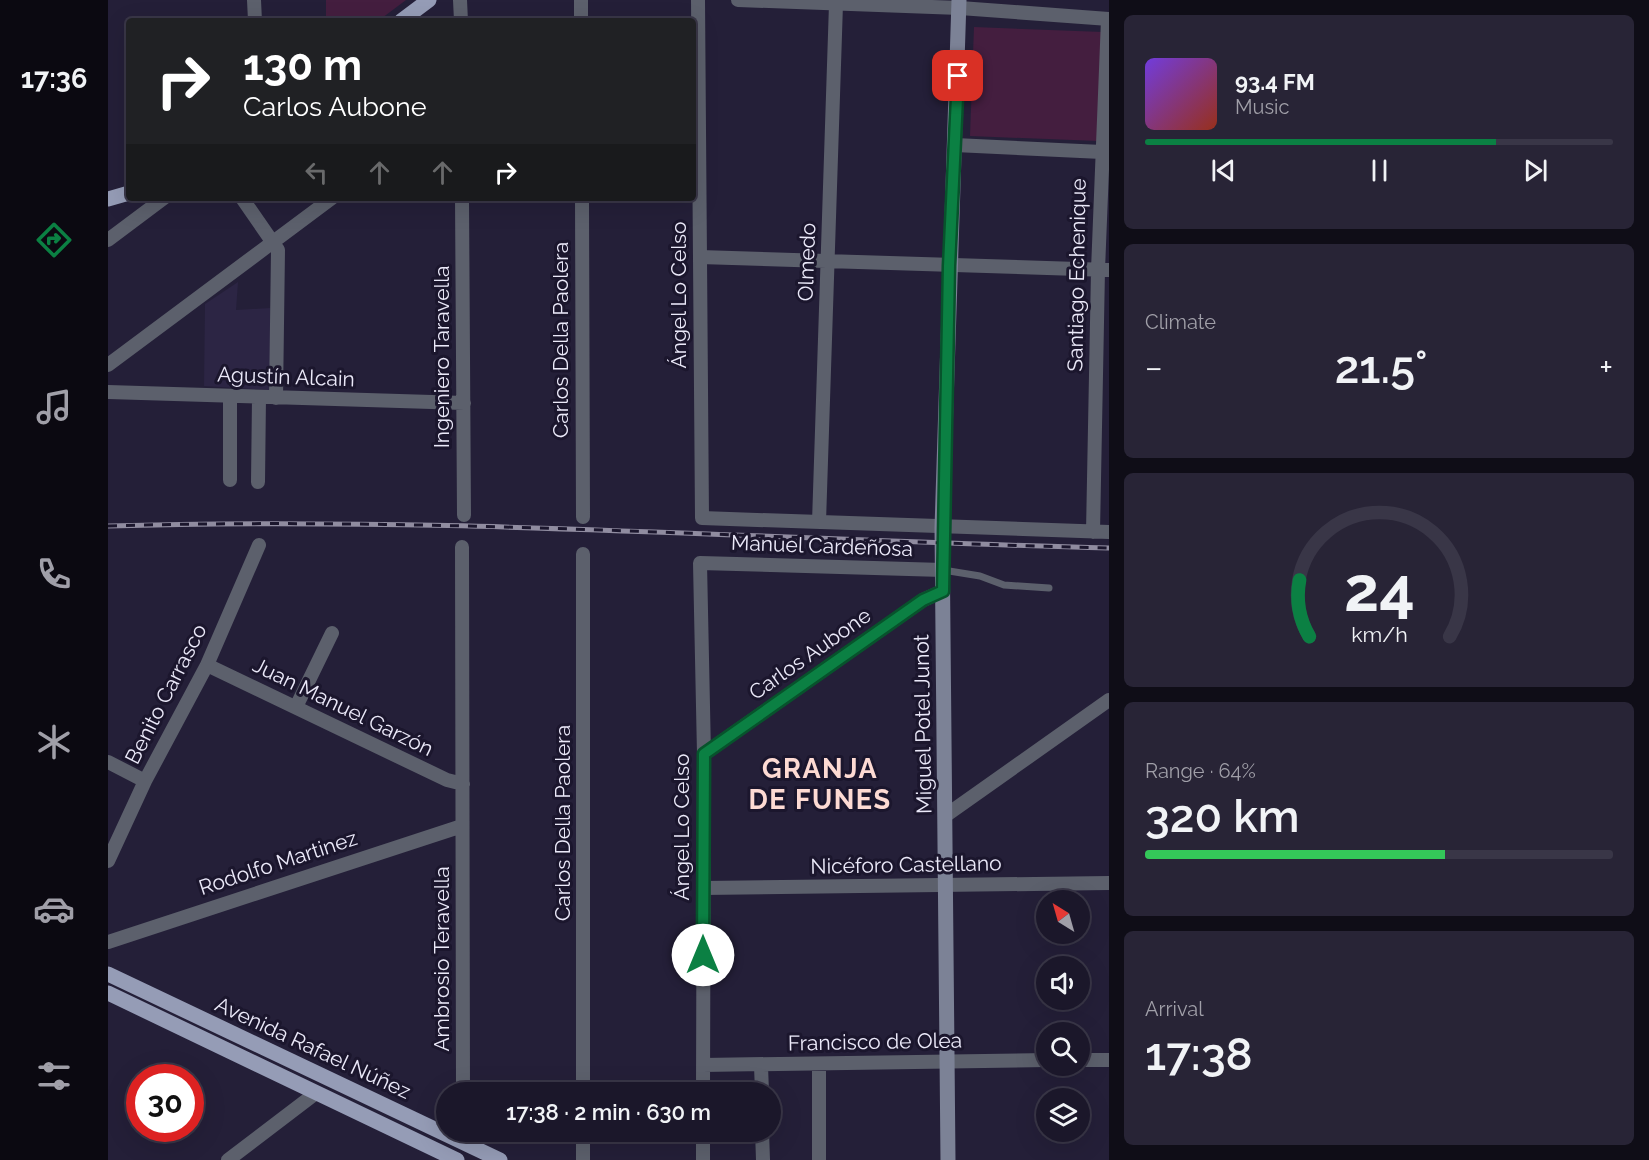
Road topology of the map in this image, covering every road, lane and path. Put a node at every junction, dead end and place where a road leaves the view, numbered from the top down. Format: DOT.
graph roads {
  1 [pos="254,0"];
  2 [pos="429,0"];
  3 [pos="460,0"];
  4 [pos="581,0"];
  5 [pos="698,0"];
  6 [pos="738,0"];
  7 [pos="836,3"];
  8 [pos="960,4"];
  9 [pos="255,18"];
  10 [pos="405,18"];
  11 [pos="461,18"];
  12 [pos="581,18"];
  13 [pos="1108,19"];
  14 [pos="1108,44"];
  15 [pos="955,145"];
  16 [pos="1102,152"];
  17 [pos="126,194"];
  18 [pos="108,199"];
  19 [pos="160,201"];
  20 [pos="244,201"];
  21 [pos="328,201"];
  22 [pos="462,201"];
  23 [pos="582,201"];
  24 [pos="108,240"];
  25 [pos="274,242"];
  26 [pos="700,257"];
  27 [pos="828,260"];
  28 [pos="949,266"];
  29 [pos="1103,270"];
  30 [pos="108,365"];
  31 [pos="108,392"];
  32 [pos="231,396"];
  33 [pos="259,397"];
  34 [pos="276,398"];
  35 [pos="464,403"];
  36 [pos="230,480"];
  37 [pos="258,482"];
  38 [pos="464,515"];
  39 [pos="583,518"];
  40 [pos="819,522"];
  41 [pos="942,528"];
  42 [pos="1093,532"];
  43 [pos="1109,532"];
  44 [pos="259,545"];
  45 [pos="462,547"];
  46 [pos="583,554"];
  47 [pos="700,563"];
  48 [pos="943,570"];
  49 [pos="1049,588"];
  50 [pos="943,591"];
  51 [pos="332,633"];
  52 [pos="207,664"];
  53 [pos="1109,700"];
  54 [pos="296,707"];
  55 [pos="704,754"];
  56 [pos="108,762"];
  57 [pos="145,781"];
  58 [pos="462,784"];
  59 [pos="945,816"];
  60 [pos="462,826"];
  61 [pos="108,861"];
  62 [pos="1109,883"];
  63 [pos="946,886"];
  64 [pos="703,888"];
  65 [pos="108,942"];
  66 [pos="108,974"];
  67 [pos="108,993"];
  68 [pos="1036,1060"];
  69 [pos="1090,1060"];
  70 [pos="1109,1060"];
  71 [pos="946,1062"];
  72 [pos="819,1064"];
  73 [pos="703,1065"];
  74 [pos="761,1066"];
  75 [pos="464,1082"];
  76 [pos="583,1082"];
  77 [pos="703,1082"];
  78 [pos="762,1082"];
  79 [pos="316,1093"];
  80 [pos="436,1124"];
  81 [pos="472,1142"];
  82 [pos="583,1142"];
  83 [pos="703,1142"];
  84 [pos="762,1142"];
  85 [pos="228,1160"];
  86 [pos="457,1160"];
  87 [pos="500,1160"];
  88 [pos="583,1160"];
  89 [pos="703,1160"];
  90 [pos="763,1160"];
  91 [pos="819,1160"];
  92 [pos="948,1160"];
  1 -- 9 [label="street"];
  2 -- 10 [label="main road"];
  3 -- 11 [label="street"];
  4 -- 12 [label="street"];
  5 -- 26 [label="street, Ángel Lo Celso"];
  6 -- 7 [label="street"];
  7 -- 8 [label="street"];
  7 -- 27 [label="street, Olmedo"];
  8 -- 13 [label="street"];
  8 -- 15 [label="main road, Miguel Potel Junot"];
  13 -- 14 [label="street, Santiago Echenique"];
  14 -- 16 [label="street, Santiago Echenique"];
  15 -- 16 [label="street"];
  15 -- 28 [label="main road, Miguel Potel Junot"];
  16 -- 29 [label="street, Santiago Echenique"];
  17 -- 18 [label="main road"];
  19 -- 24 [label="street"];
  20 -- 25 [label="street"];
  21 -- 25 [label="street"];
  22 -- 35 [label="street, Ingeniero Taravella"];
  23 -- 39 [label="street, Carlos Della Paolera"];
  25 -- 30 [label="street"];
  25 -- 34 [label="street"];
  26 -- 27 [label="street"];
  26 -- 40 [label="street, Ángel Lo Celso"];
  27 -- 28 [label="street"];
  27 -- 40 [label="street, Olmedo"];
  28 -- 29 [label="street"];
  28 -- 41 [label="main road, Miguel Potel Junot"];
  29 -- 42 [label="street, Santiago Echenique"];
  31 -- 32 [label="street, Agustín Alcain"];
  32 -- 33 [label="street, Agustín Alcain"];
  32 -- 36 [label="street"];
  33 -- 34 [label="street, Agustín Alcain"];
  33 -- 37 [label="street"];
  34 -- 35 [label="street, Agustín Alcain"];
  35 -- 38 [label="street, Ingeniero Taravella"];
  40 -- 41 [label="street"];
  41 -- 42 [label="street"];
  41 -- 48 [label="main road, Miguel Potel Junot"];
  42 -- 43 [label="street"];
  44 -- 52 [label="street, Benito Carrasco"];
  45 -- 58 [label="street"];
  46 -- 76 [label="street, Carlos Della Paolera"];
  47 -- 48 [label="street, Manuel Cardeñosa"];
  47 -- 55 [label="street, Ángel Lo Celso"];
  48 -- 49 [label="lane, Manuel Cardeñosa"];
  48 -- 50 [label="main road, Miguel Potel Junot"];
  50 -- 55 [label="street, Carlos Aubone"];
  50 -- 59 [label="main road, Miguel Potel Junot"];
  51 -- 54 [label="street"];
  52 -- 54 [label="street, Juan Manuel Garzón"];
  52 -- 57 [label="street, Benito Carrasco"];
  53 -- 59 [label="street"];
  54 -- 58 [label="street, Juan Manuel Garzón"];
  55 -- 64 [label="street, Ángel Lo Celso"];
  56 -- 57 [label="street"];
  57 -- 61 [label="street, Benito Carrasco"];
  58 -- 60 [label="street"];
  59 -- 63 [label="main road, Miguel Potel Junot"];
  60 -- 65 [label="street, Rodolfo Martinez"];
  60 -- 75 [label="street, Ambrosio Teravella"];
  62 -- 63 [label="street, Nicéforo Castellano"];
  63 -- 64 [label="street, Nicéforo Castellano"];
  63 -- 71 [label="main road, Miguel Potel Junot"];
  64 -- 73 [label="street, Ángel Lo Celso"];
  66 -- 80 [label="main road, Avenida Rafael Núñez"];
  67 -- 79 [label="main road, Avenida Rafael Núñez"];
  68 -- 71 [label="street, Francisco de Olea"];
  69 -- 70 [label="street"];
  71 -- 72 [label="street, Francisco de Olea"];
  71 -- 92 [label="main road, Miguel Potel Junot"];
  72 -- 74 [label="street, Francisco de Olea"];
  72 -- 91 [label="street"];
  73 -- 74 [label="street, Francisco de Olea"];
  73 -- 77 [label="street, Ángel Lo Celso"];
  74 -- 78 [label="street"];
  79 -- 85 [label="street"];
  79 -- 86 [label="main road, Avenida Rafael Núñez"];
  81 -- 87 [label="main road, Avenida Rafael Núñez"];
  82 -- 88 [label="street"];
  83 -- 89 [label="street"];
  84 -- 90 [label="street"];
}
